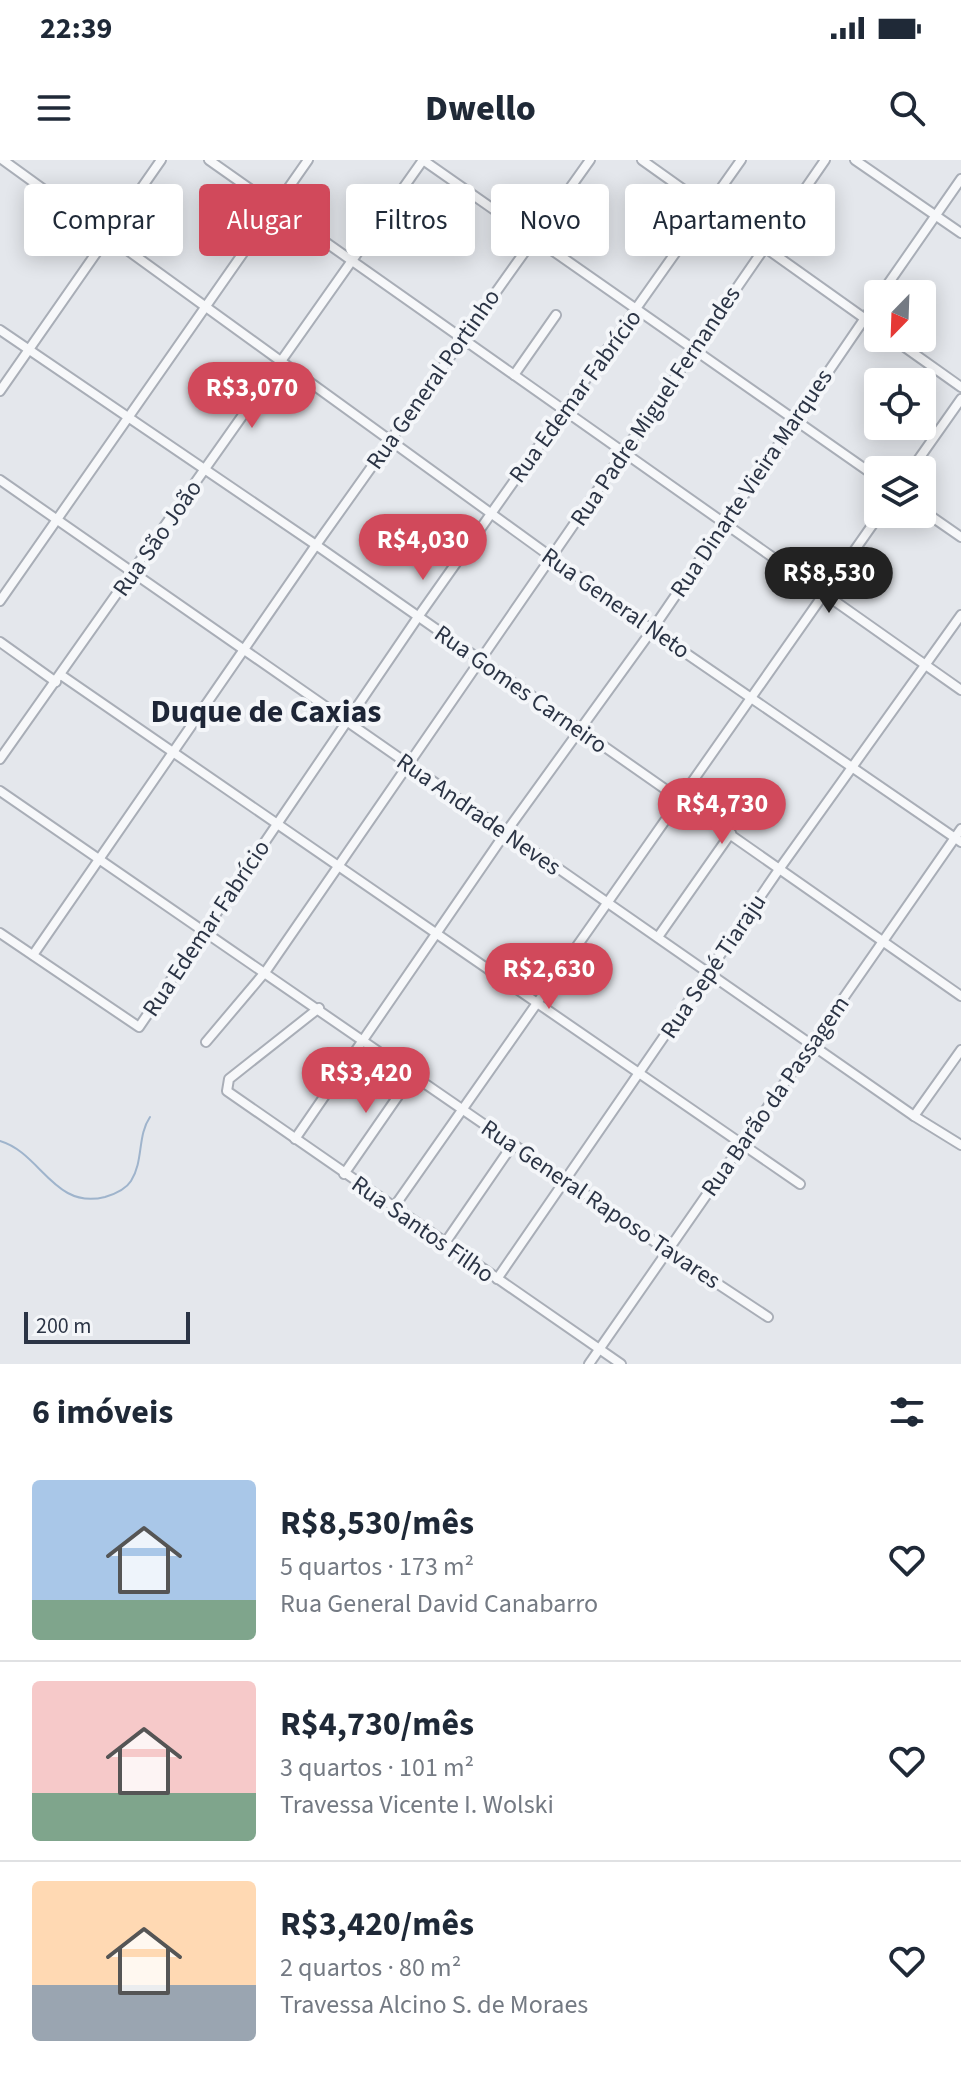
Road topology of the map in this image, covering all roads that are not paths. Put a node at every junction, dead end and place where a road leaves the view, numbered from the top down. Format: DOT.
graph roads {
  1 [pos="3,160"];
  2 [pos="161,160"];
  3 [pos="209,160"];
  4 [pos="308,160"];
  5 [pos="423,160"];
  6 [pos="590,160"];
  7 [pos="642,160"];
  8 [pos="741,160"];
  9 [pos="825,160"];
  10 [pos="855,160"];
  11 [pos="961,179"];
  12 [pos="37,184"];
  13 [pos="143,184"];
  14 [pos="243,184"];
  15 [pos="291,184"];
  16 [pos="573,184"];
  17 [pos="678,184"];
  18 [pos="724,184"];
  19 [pos="808,184"];
  20 [pos="491,206"];
  21 [pos="936,215"];
  22 [pos="961,233"];
  23 [pos="330,247"];
  24 [pos="92,256"];
  25 [pos="136,256"];
  26 [pos="240,256"];
  27 [pos="521,256"];
  28 [pos="564,256"];
  29 [pos="674,256"];
  30 [pos="757,256"];
  31 [pos="781,256"];
  32 [pos="351,262"];
  33 [pos="891,280"];
  34 [pos="204,308"];
  35 [pos="638,309"];
  36 [pos="556,315"];
  37 [pos="864,317"];
  38 [pos="864,319"];
  39 [pos="0,330"];
  40 [pos="462,338"];
  41 [pos="694,349"];
  42 [pos="29,350"];
  43 [pos="912,352"];
  44 [pos="279,363"];
  45 [pos="514,375"];
  46 [pos="961,387"];
  47 [pos="0,391"];
  48 [pos="961,399"];
  49 [pos="566,411"];
  50 [pos="130,416"];
  51 [pos="794,419"];
  52 [pos="388,443"];
  53 [pos="622,452"];
  54 [pos="921,456"];
  55 [pos="864,468"];
  56 [pos="206,469"];
  57 [pos="0,480"];
  58 [pos="489,514"];
  59 [pos="59,519"];
  60 [pos="936,520"];
  61 [pos="724,522"];
  62 [pos="870,528"];
  63 [pos="961,537"];
  64 [pos="316,545"];
  65 [pos="551,557"];
  66 [pos="134,571"];
  67 [pos="825,594"];
  68 [pos="0,601"];
  69 [pos="961,615"];
  70 [pos="418,617"];
  71 [pos="652,630"];
  72 [pos="0,642"];
  73 [pos="244,649"];
  74 [pos="480,660"];
  75 [pos="925,666"];
  76 [pos="58,678"];
  77 [pos="961,690"];
  78 [pos="751,697"];
  79 [pos="347,723"];
  80 [pos="580,730"];
  81 [pos="173,751"];
  82 [pos="0,759"];
  83 [pos="407,764"];
  84 [pos="853,766"];
  85 [pos="0,791"];
  86 [pos="681,798"];
  87 [pos="278,823"];
  88 [pos="961,829"];
  89 [pos="506,832"];
  90 [pos="731,833"];
  91 [pos="958,840"];
  92 [pos="100,856"];
  93 [pos="339,864"];
  94 [pos="780,868"];
  95 [pos="606,902"];
  96 [pos="207,930"];
  97 [pos="437,932"];
  98 [pos="0,933"];
  99 [pos="658,937"];
  100 [pos="883,940"];
  101 [pos="33,955"];
  102 [pos="266,971"];
  103 [pos="709,973"];
  104 [pos="961,996"];
  105 [pos="536,1002"];
  106 [pos="319,1008"];
  107 [pos="363,1040"];
  108 [pos="206,1042"];
  109 [pos="810,1044"];
  110 [pos="961,1050"];
  111 [pos="414,1073"];
  112 [pos="640,1073"];
  113 [pos="462,1109"];
  114 [pos="914,1116"];
  115 [pos="295,1139"];
  116 [pos="513,1144"];
  117 [pos="740,1145"];
  118 [pos="961,1145"];
  119 [pos="344,1174"];
  120 [pos="566,1179"];
  121 [pos="800,1184"];
  122 [pos="394,1207"];
  123 [pos="445,1243"];
  124 [pos="668,1251"];
  125 [pos="497,1279"];
  126 [pos="768,1317"];
  127 [pos="599,1349"];
  128 [pos="589,1364"];
  129 [pos="621,1364"];
  1 -- 12 [label="street, Rua General Neto"];
  2 -- 13 [label="street"];
  3 -- 14 [label="street"];
  4 -- 15 [label="street"];
  5 -- 20 [label="street"];
  5 -- 32 [label="street, Rua São João"];
  6 -- 16 [label="street, Rua General Portinho"];
  7 -- 17 [label="street"];
  8 -- 18 [label="street, Rua Edemar Fabrício"];
  9 -- 19 [label="street, Rua Padre Miguel Fernandes"];
  10 -- 21 [label="street"];
  11 -- 21 [label="street, Rua Dinarte Vieira Marques"];
  21 -- 22 [label="street"];
  21 -- 33 [label="street, Rua Dinarte Vieira Marques"];
  23 -- 32 [label="street"];
  24 -- 42 [label="street"];
  25 -- 34 [label="street, Rua General Neto"];
  26 -- 34 [label="street"];
  27 -- 40 [label="street, Rua General Portinho"];
  28 -- 35 [label="street"];
  29 -- 35 [label="street, Rua Edemar Fabrício"];
  30 -- 41 [label="street, Rua Padre Miguel Fernandes"];
  31 -- 37 [label="street"];
  32 -- 40 [label="street"];
  32 -- 44 [label="street, Rua São João"];
  34 -- 44 [label="street, Rua General Neto"];
  34 -- 50 [label="street"];
  35 -- 41 [label="street"];
  35 -- 49 [label="street, Rua Edemar Fabrício"];
  36 -- 45 [label="street"];
  38 -- 51 [label="street, Rua Dinarte Vieira Marques"];
  39 -- 42 [label="street, Rua Gomes Carneiro"];
  40 -- 45 [label="street"];
  40 -- 52 [label="street, Rua General Portinho"];
  41 -- 51 [label="street"];
  41 -- 53 [label="street, Rua Padre Miguel Fernandes"];
  42 -- 47 [label="street"];
  42 -- 50 [label="street, Rua Gomes Carneiro"];
  43 -- 46 [label="street"];
  44 -- 52 [label="street, Rua General Neto"];
  44 -- 56 [label="street, Rua São João"];
  45 -- 49 [label="street"];
  48 -- 54 [label="street"];
  49 -- 53 [label="street"];
  49 -- 58 [label="street, Rua Edemar Fabrício"];
  50 -- 56 [label="street, Rua Gomes Carneiro"];
  50 -- 59 [label="street"];
  51 -- 55 [label="street"];
  51 -- 61 [label="street, Rua Dinarte Vieira Marques"];
  52 -- 58 [label="street, Rua General Neto"];
  52 -- 64 [label="street, Rua General Portinho"];
  53 -- 61 [label="street"];
  53 -- 65 [label="street, Rua Padre Miguel Fernandes"];
  56 -- 64 [label="street, Rua Gomes Carneiro"];
  56 -- 66 [label="street, Rua São João"];
  57 -- 59 [label="street, Rua Andrade Neves"];
  58 -- 65 [label="street, Rua General Neto"];
  58 -- 70 [label="street, Rua Edemar Fabrício"];
  59 -- 66 [label="street, Rua Andrade Neves"];
  59 -- 68 [label="street"];
  60 -- 63 [label="street"];
  61 -- 67 [label="street"];
  61 -- 71 [label="street, Rua Dinarte Vieira Marques"];
  62 -- 67 [label="street"];
  64 -- 70 [label="street, Rua Gomes Carneiro"];
  64 -- 73 [label="street, Rua General Portinho"];
  65 -- 71 [label="street, Rua General Neto"];
  65 -- 74 [label="street, Rua Padre Miguel Fernandes"];
  66 -- 73 [label="street, Rua Andrade Neves"];
  66 -- 76 [label="street, Rua São João"];
  67 -- 75 [label="street"];
  67 -- 78 [label="street"];
  69 -- 75 [label="street, Rua Sepé Tiaraju"];
  70 -- 74 [label="street, Rua Gomes Carneiro"];
  70 -- 79 [label="street, Rua Edemar Fabrício"];
  71 -- 78 [label="street, Rua General Neto"];
  71 -- 80 [label="street, Rua Dinarte Vieira Marques"];
  72 -- 76 [label="street"];
  73 -- 79 [label="street, Rua Andrade Neves"];
  73 -- 81 [label="street, Rua General Portinho"];
  74 -- 80 [label="street, Rua Gomes Carneiro"];
  74 -- 83 [label="street, Rua Padre Miguel Fernandes"];
  75 -- 77 [label="street"];
  75 -- 84 [label="street, Rua Sepé Tiaraju"];
  76 -- 81 [label="street"];
  76 -- 82 [label="street, Rua São João"];
  78 -- 84 [label="street, Rua General Neto"];
  78 -- 86 [label="street"];
  79 -- 83 [label="street, Rua Andrade Neves"];
  79 -- 87 [label="street, Rua Edemar Fabrício"];
  80 -- 86 [label="street, Rua Gomes Carneiro"];
  80 -- 89 [label="street, Rua Dinarte Vieira Marques"];
  81 -- 87 [label="street"];
  81 -- 92 [label="street, Rua General Portinho"];
  83 -- 89 [label="street, Rua Andrade Neves"];
  83 -- 93 [label="street, Rua Padre Miguel Fernandes"];
  84 -- 91 [label="street, Rua General Neto"];
  84 -- 94 [label="street, Rua Sepé Tiaraju"];
  85 -- 92 [label="street, Rua General Raposo Tavares"];
  86 -- 90 [label="street, Rua Gomes Carneiro"];
  86 -- 95 [label="street"];
  87 -- 93 [label="street"];
  87 -- 96 [label="street, Rua Edemar Fabrício"];
  88 -- 91 [label="street, Rua Barão da Passagem"];
  89 -- 95 [label="street, Rua Andrade Neves"];
  89 -- 97 [label="street, Rua Dinarte Vieira Marques"];
  90 -- 94 [label="street, Rua Gomes Carneiro"];
  90 -- 99 [label="street"];
  91 -- 100 [label="street, Rua Barão da Passagem"];
  92 -- 96 [label="street, Rua General Raposo Tavares"];
  92 -- 101 [label="street, Rua General Portinho"];
  93 -- 97 [label="street"];
  93 -- 102 [label="street, Rua Padre Miguel Fernandes"];
  94 -- 100 [label="street, Rua Gomes Carneiro"];
  94 -- 103 [label="street, Rua Sepé Tiaraju"];
  95 -- 99 [label="street, Rua Andrade Neves"];
  95 -- 105 [label="street"];
  96 -- 101 [label="street, Rua Edemar Fabrício"];
  96 -- 102 [label="street, Rua General Raposo Tavares"];
  97 -- 105 [label="street"];
  97 -- 107 [label="street, Rua Dinarte Vieira Marques"];
  98 -- 101 [label="street"];
  99 -- 103 [label="street, Rua Andrade Neves"];
  100 -- 104 [label="street, Rua Gomes Carneiro"];
  100 -- 109 [label="street, Rua Barão da Passagem"];
  102 -- 106 [label="street, Rua General Raposo Tavares"];
  102 -- 108 [label="street, Rua Padre Miguel Fernandes"];
  103 -- 109 [label="street, Rua Andrade Neves"];
  103 -- 112 [label="street, Rua Sepé Tiaraju"];
  105 -- 112 [label="street"];
  105 -- 113 [label="street"];
  106 -- 107 [label="street, Rua General Raposo Tavares"];
  106 -- 115 [label="street, Rua Santos Filho"];
  107 -- 111 [label="street, Rua General Raposo Tavares"];
  107 -- 115 [label="street, Rua Dinarte Vieira Marques"];
  109 -- 114 [label="street, Rua Andrade Neves"];
  109 -- 117 [label="street, Rua Barão da Passagem"];
  110 -- 114 [label="street"];
  111 -- 113 [label="street, Rua General Raposo Tavares"];
  111 -- 119 [label="street"];
  112 -- 117 [label="street"];
  112 -- 120 [label="street, Rua Sepé Tiaraju"];
  113 -- 116 [label="street, Rua General Raposo Tavares"];
  113 -- 122 [label="street"];
  114 -- 118 [label="street, Rua Andrade Neves"];
  115 -- 119 [label="street, Rua Santos Filho"];
  116 -- 120 [label="street, Rua General Raposo Tavares"];
  116 -- 123 [label="street"];
  117 -- 121 [label="street"];
  117 -- 124 [label="street, Rua Barão da Passagem"];
  119 -- 122 [label="street, Rua Santos Filho"];
  120 -- 124 [label="street, Rua General Raposo Tavares"];
  120 -- 125 [label="street, Rua Sepé Tiaraju"];
  122 -- 123 [label="street, Rua Santos Filho"];
  123 -- 125 [label="street, Rua Santos Filho"];
  124 -- 126 [label="street, Rua General Raposo Tavares"];
  124 -- 127 [label="street, Rua Barão da Passagem"];
  125 -- 127 [label="street, Rua Santos Filho"];
  127 -- 128 [label="street, Rua Barão da Passagem"];
  127 -- 129 [label="street, Rua Santos Filho"];
}
